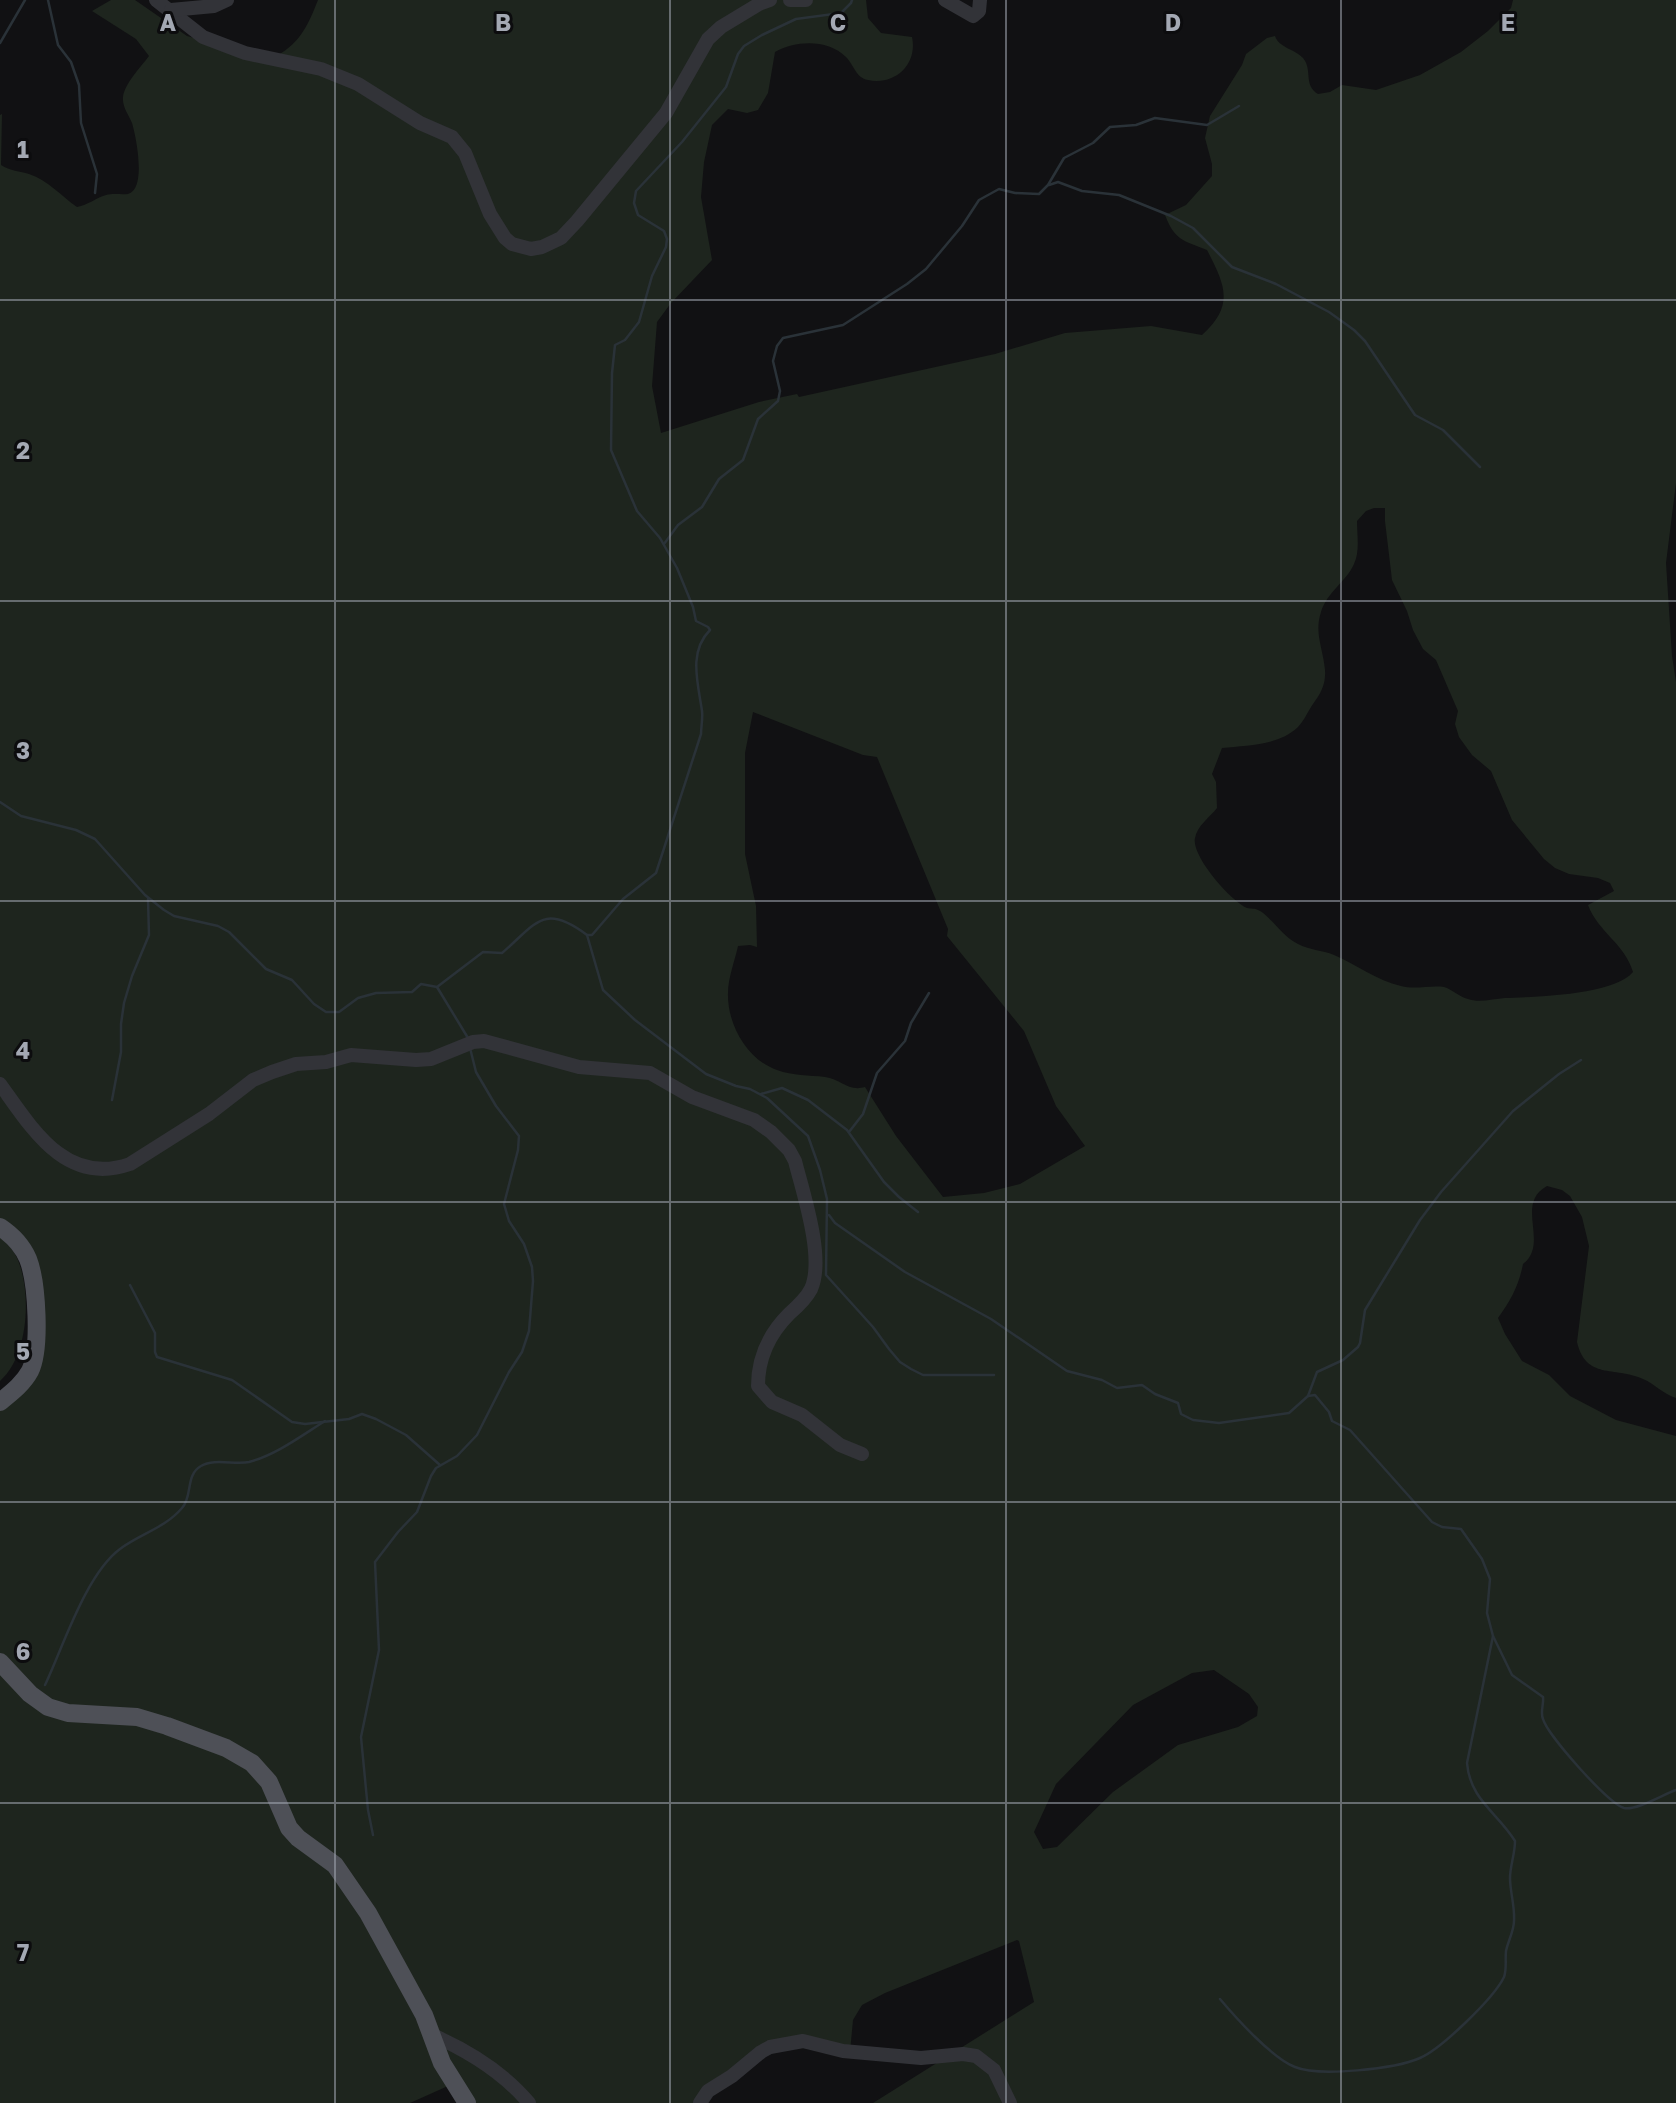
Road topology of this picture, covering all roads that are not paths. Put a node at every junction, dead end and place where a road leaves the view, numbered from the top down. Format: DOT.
graph roads {
  1 [pos="156,0"];
  2 [pos="227,0"];
  3 [pos="770,0"];
  4 [pos="790,0"];
  5 [pos="806,0"];
  6 [pos="945,0"];
  7 [pos="980,0"];
  8 [pos="171,10"];
  9 [pos="0,1084"];
  10 [pos="0,1227"];
  11 [pos="0,1402"];
  12 [pos="862,1454"];
  13 [pos="0,1662"];
  14 [pos="430,2034"];
  15 [pos="467,2103"];
  16 [pos="529,2103"];
  17 [pos="700,2103"];
  18 [pos="1010,2103"];
  1 -- 8 [label="street"];
  2 -- 8 [label="street"];
  3 -- 8 [label="street"];
  4 -- 5 [label="street"];
  6 -- 7 [label="street"];
  9 -- 12 [label="street"];
  10 -- 11 [label="main road"];
  13 -- 14 [label="main road"];
  14 -- 15 [label="main road"];
  14 -- 16 [label="street"];
  17 -- 18 [label="street"];
}
